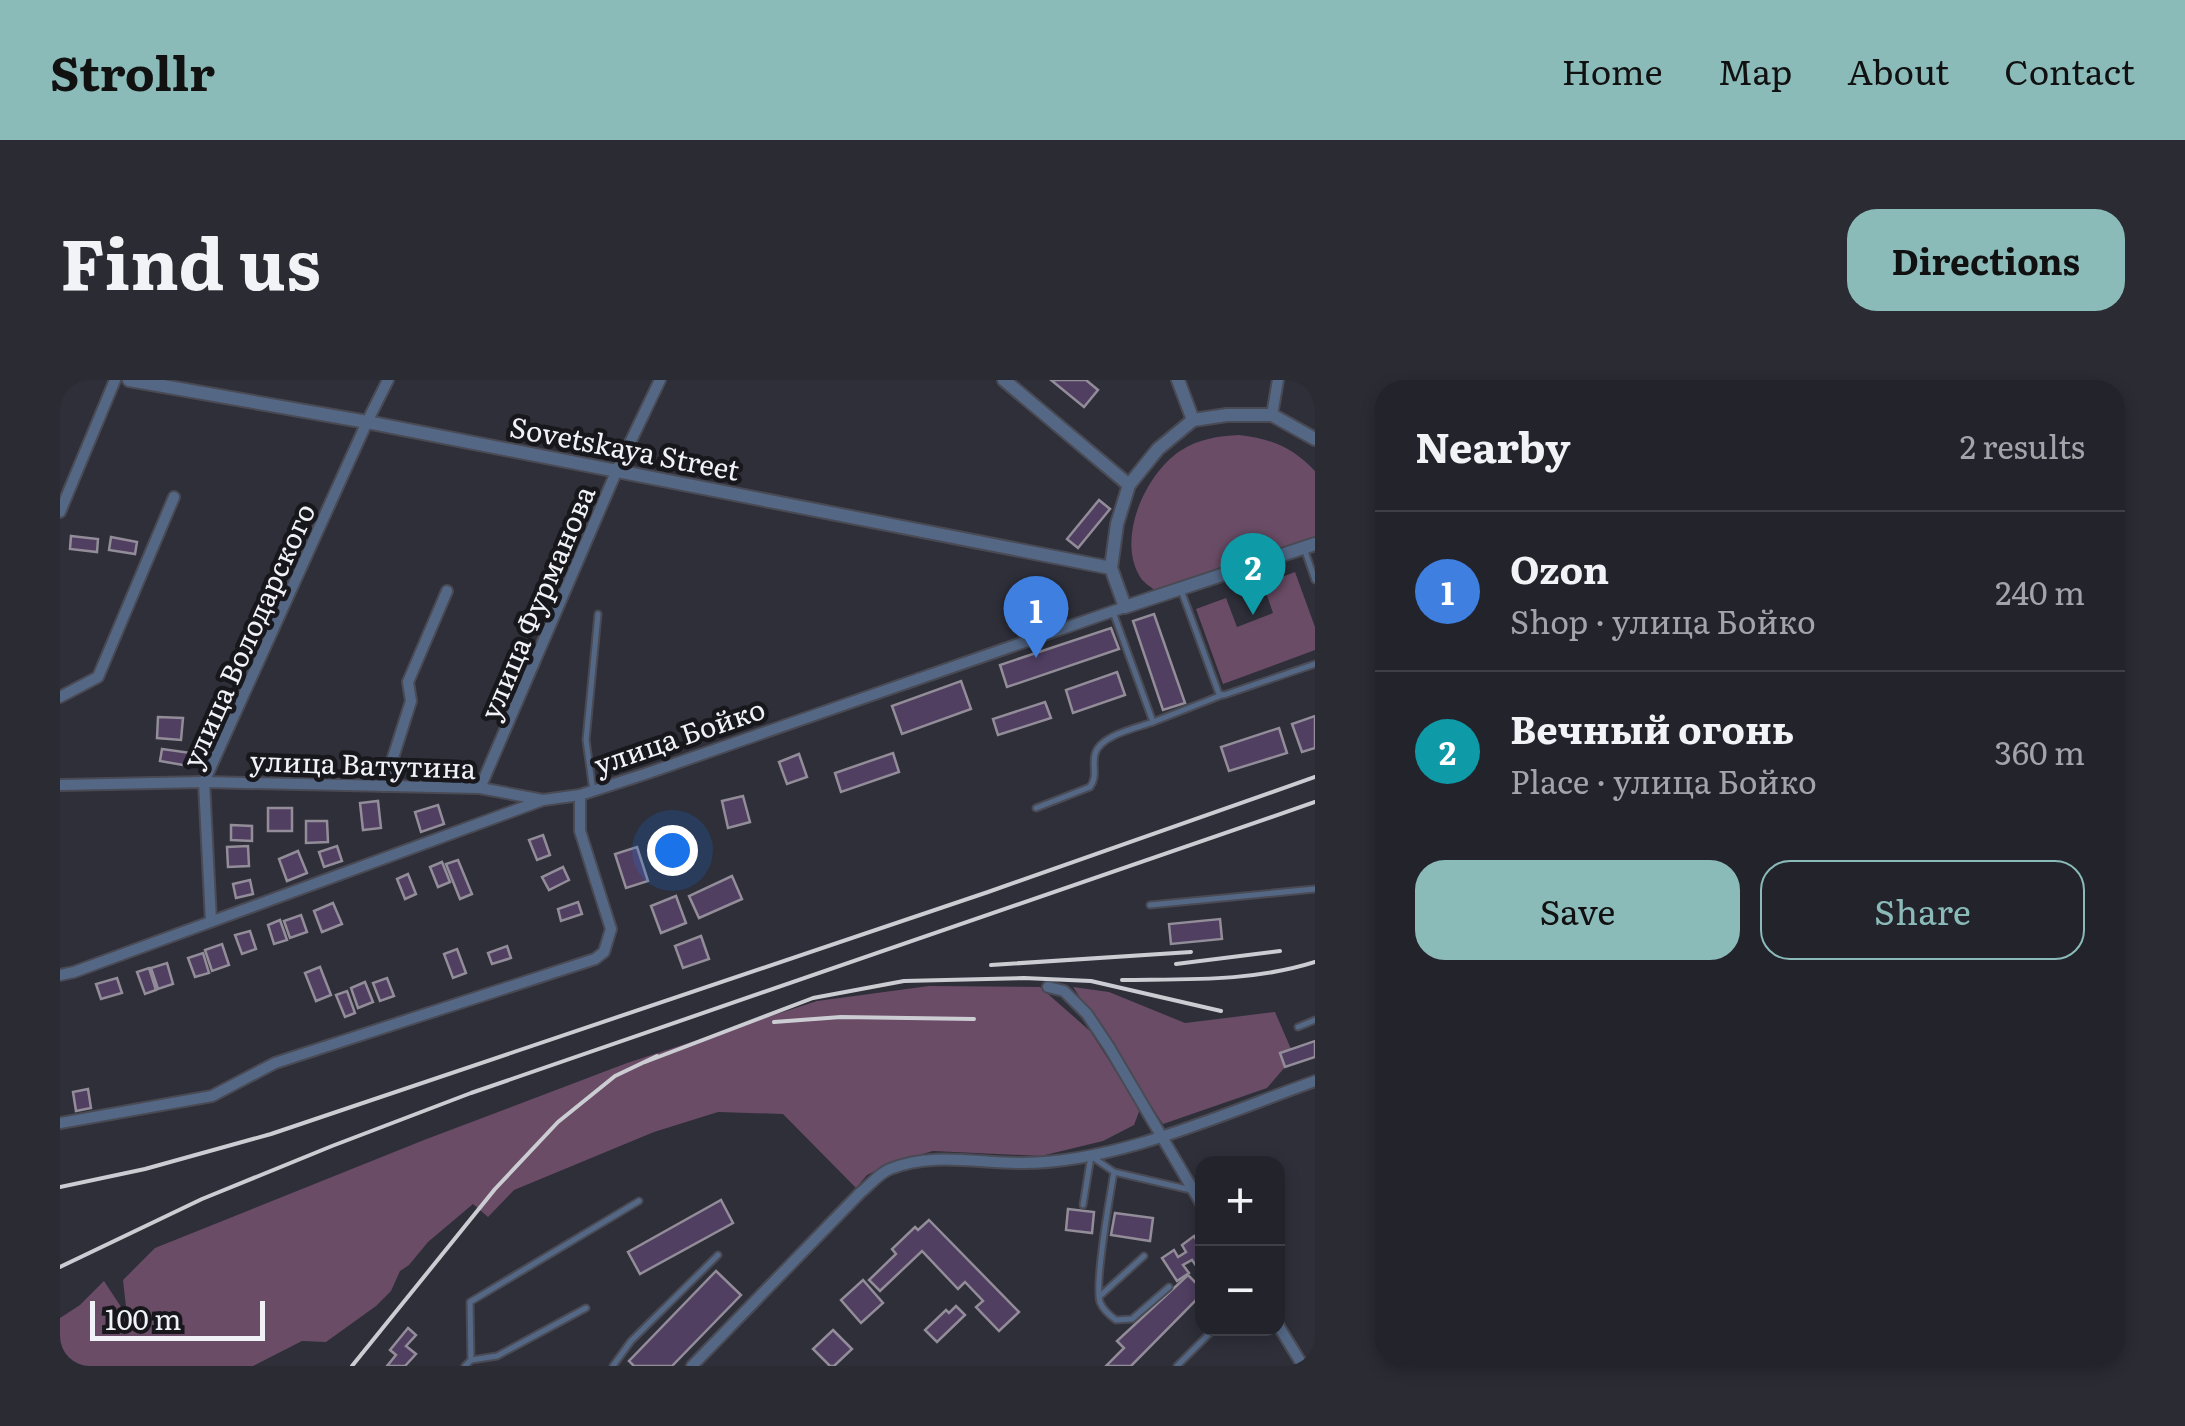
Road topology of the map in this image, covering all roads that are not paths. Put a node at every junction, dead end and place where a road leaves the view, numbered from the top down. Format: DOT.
graph roads {
  1 [pos="115,380"];
  2 [pos="129,380"];
  3 [pos="388,380"];
  4 [pos="660,380"];
  5 [pos="1004,380"];
  6 [pos="1178,380"];
  7 [pos="1278,380"];
  8 [pos="1272,415"];
  9 [pos="1193,420"];
  10 [pos="367,422"];
  11 [pos="1315,439"];
  12 [pos="617,470"];
  13 [pos="1129,485"];
  14 [pos="174,497"];
  15 [pos="60,512"];
  16 [pos="1310,546"];
  17 [pos="1111,568"];
  18 [pos="1315,580"];
  19 [pos="1180,589"];
  20 [pos="447,591"];
  21 [pos="1120,609"];
  22 [pos="598,614"];
  23 [pos="1315,664"];
  24 [pos="1224,695"];
  25 [pos="60,697"];
  26 [pos="1153,722"];
  27 [pos="204,782"];
  28 [pos="60,786"];
  29 [pos="384,786"];
  30 [pos="480,788"];
  31 [pos="593,791"];
  32 [pos="580,795"];
  33 [pos="543,800"];
  34 [pos="1036,808"];
  35 [pos="1315,889"];
  36 [pos="1150,905"];
  37 [pos="211,922"];
  38 [pos="60,974"];
  39 [pos="1048,987"];
  40 [pos="1315,1020"];
  41 [pos="1298,1027"];
  42 [pos="1315,1081"];
  43 [pos="60,1123"];
  44 [pos="1161,1136"];
  45 [pos="1091,1156"];
  46 [pos="1114,1172"];
  47 [pos="1194,1190"];
  48 [pos="639,1201"];
  49 [pos="1083,1206"];
  50 [pos="718,1255"];
  51 [pos="1144,1256"];
  52 [pos="1169,1287"];
  53 [pos="1098,1298"];
  54 [pos="586,1308"];
  55 [pos="1207,1336"];
  56 [pos="1285,1336"];
  57 [pos="471,1360"];
  58 [pos="465,1366"];
  59 [pos="614,1366"];
  60 [pos="692,1366"];
  61 [pos="1178,1366"];
  62 [pos="1303,1366"];
  1 -- 15 [label="street"];
  2 -- 10 [label="street, Sovetskaya Street"];
  3 -- 10 [label="street, улица Володарского"];
  4 -- 12 [label="street, улица Фурманова"];
  5 -- 13 [label="street"];
  6 -- 9 [label="street"];
  7 -- 8 [label="street"];
  8 -- 9 [label="street"];
  8 -- 11 [label="street"];
  9 -- 13 [label="street"];
  10 -- 12 [label="street, Sovetskaya Street"];
  10 -- 27 [label="street, улица Володарского"];
  12 -- 17 [label="street, Sovetskaya Street"];
  12 -- 30 [label="street, улица Фурманова"];
  13 -- 17 [label="street"];
  14 -- 25 [label="street"];
  16 -- 18 [label="lane"];
  16 -- 19 [label="street, улица Бойко"];
  17 -- 21 [label="street"];
  19 -- 21 [label="street, улица Бойко"];
  19 -- 24 [label="lane"];
  20 -- 29 [label="street"];
  21 -- 26 [label="lane"];
  21 -- 31 [label="street, улица Бойко"];
  22 -- 31 [label="lane"];
  23 -- 24 [label="lane"];
  24 -- 26 [label="lane"];
  26 -- 34 [label="lane"];
  27 -- 28 [label="street, улица Ватутина"];
  27 -- 29 [label="street, улица Ватутина"];
  27 -- 37 [label="street, улица Володарского"];
  29 -- 30 [label="street, улица Ватутина"];
  30 -- 33 [label="street, улица Ватутина"];
  31 -- 32 [label="street, улица Бойко"];
  32 -- 33 [label="street, улица Бойко"];
  32 -- 43 [label="street"];
  33 -- 37 [label="street, улица Бойко"];
  35 -- 36 [label="lane"];
  37 -- 38 [label="street, улица Бойко"];
  39 -- 44 [label="street"];
  40 -- 41 [label="lane"];
  42 -- 44 [label="street"];
  44 -- 45 [label="street"];
  44 -- 47 [label="street"];
  45 -- 46 [label="lane"];
  45 -- 49 [label="lane"];
  45 -- 60 [label="street"];
  46 -- 47 [label="lane"];
  46 -- 53 [label="lane"];
  48 -- 57 [label="lane"];
  50 -- 59 [label="lane"];
  51 -- 53 [label="lane"];
  52 -- 53 [label="lane"];
  54 -- 57 [label="lane"];
  55 -- 61 [label="lane"];
  56 -- 62 [label="street"];
  57 -- 58 [label="lane"];
}
